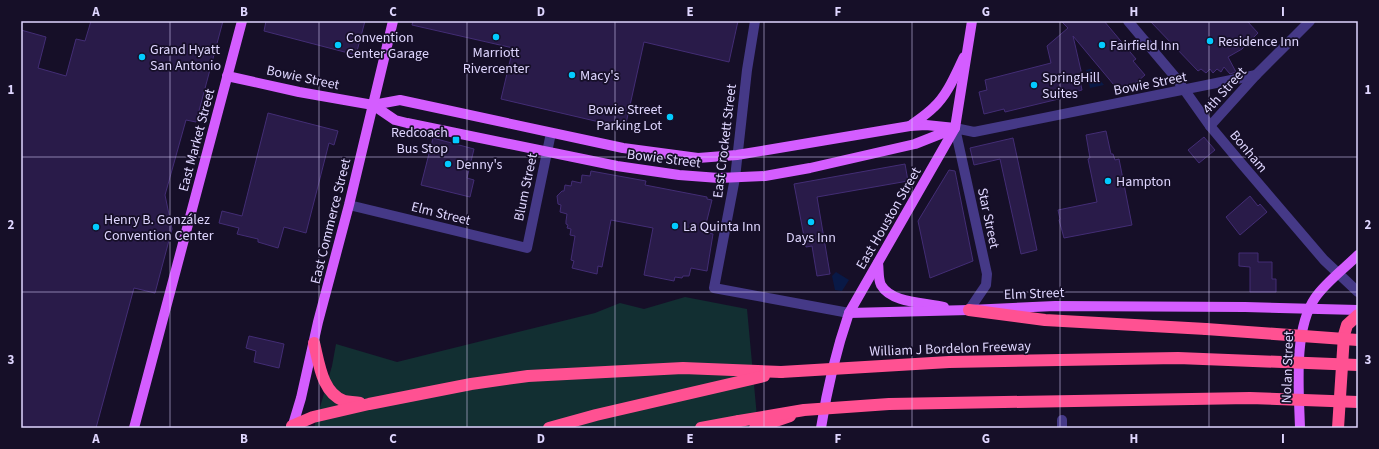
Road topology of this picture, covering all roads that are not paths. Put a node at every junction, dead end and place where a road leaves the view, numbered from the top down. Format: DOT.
graph roads {
  1 [pos="242,21"];
  2 [pos="393,21"];
  3 [pos="754,21"];
  4 [pos="972,21"];
  5 [pos="1128,21"];
  6 [pos="1310,21"];
  7 [pos="968,49"];
  8 [pos="1256,75"];
  9 [pos="227,76"];
  10 [pos="1184,90"];
  11 [pos="373,105"];
  12 [pos="910,126"];
  13 [pos="1210,126"];
  14 [pos="955,128"];
  15 [pos="551,133"];
  16 [pos="547,152"];
  17 [pos="737,155"];
  18 [pos="735,178"];
  19 [pos="349,205"];
  20 [pos="527,248"];
  21 [pos="1358,255"];
  22 [pos="878,263"];
  23 [pos="1339,273"];
  24 [pos="714,288"];
  25 [pos="1358,292"];
  26 [pos="1309,308"];
  27 [pos="956,310"];
  28 [pos="969,310"];
  29 [pos="1358,310"];
  30 [pos="849,313"];
  31 [pos="1358,316"];
  32 [pos="1358,340"];
  33 [pos="314,343"];
  34 [pos="1358,365"];
  35 [pos="781,372"];
  36 [pos="1358,402"];
  37 [pos="369,404"];
  38 [pos="804,410"];
  39 [pos="291,427"];
  40 [pos="134,428"];
  41 [pos="549,428"];
  42 [pos="701,428"];
  43 [pos="755,428"];
  44 [pos="821,428"];
  45 [pos="1300,428"];
  46 [pos="1338,428"];
  1 -- 9 [label="main road, East Market Street"];
  2 -- 11 [label="main road, East Commerce Street"];
  3 -- 17 [label="street, East Crockett Street"];
  4 -- 7 [label="main road, East Houston Street"];
  5 -- 10 [label="street, Bonham"];
  6 -- 8 [label="street, 4th Street"];
  7 -- 12 [label="main road"];
  7 -- 14 [label="main road, East Houston Street"];
  8 -- 10 [label="street, Bowie Street"];
  8 -- 13 [label="street, 4th Street"];
  9 -- 11 [label="main road, Bowie Street"];
  9 -- 40 [label="main road, East Market Street"];
  10 -- 13 [label="street, Bonham"];
  10 -- 14 [label="street, Bowie Street"];
  11 -- 15 [label="main road, Bowie Street"];
  11 -- 16 [label="main road, Bowie Street"];
  11 -- 19 [label="main road, East Commerce Street"];
  12 -- 14 [label="main road, Bowie Street"];
  12 -- 17 [label="main road, Bowie Street"];
  13 -- 23 [label="street, Bonham"];
  14 -- 18 [label="main road, Bowie Street"];
  14 -- 22 [label="main road, East Houston Street"];
  14 -- 28 [label="street, Star Street"];
  15 -- 16 [label="street, Blum Street"];
  15 -- 17 [label="main road, Bowie Street"];
  16 -- 18 [label="main road, Bowie Street"];
  16 -- 20 [label="street, Blum Street"];
  17 -- 18 [label="street, East Crockett Street"];
  18 -- 24 [label="street, East Crockett Street"];
  19 -- 20 [label="street, Elm Street"];
  19 -- 33 [label="main road, East Commerce Street"];
  21 -- 23 [label="main road, Nolan Street"];
  22 -- 27 [label="main road"];
  22 -- 30 [label="main road, East Houston Street"];
  23 -- 25 [label="street, Bonham"];
  23 -- 26 [label="main road, Nolan Street"];
  24 -- 30 [label="street, Elm Street"];
  26 -- 28 [label="main road, Elm Street"];
  26 -- 29 [label="main road, Elm Street"];
  26 -- 45 [label="main road, Nolan Street"];
  27 -- 28 [label="main road, Elm Street"];
  27 -- 30 [label="main road, Elm Street"];
  28 -- 32 [label="highway, bridge"];
  30 -- 44 [label="main road, East Houston Street"];
  31 -- 46 [label="highway"];
  33 -- 37 [label="highway"];
  33 -- 39 [label="main road, East Commerce Street"];
  34 -- 35 [label="highway, William J Bordelon Freeway, bridge"];
  35 -- 37 [label="highway"];
  35 -- 41 [label="highway, William J Bordelon Freeway"];
  36 -- 38 [label="highway, bridge"];
  37 -- 39 [label="highway"];
  38 -- 42 [label="highway, bridge"];
  38 -- 43 [label="highway, bridge"];
}
